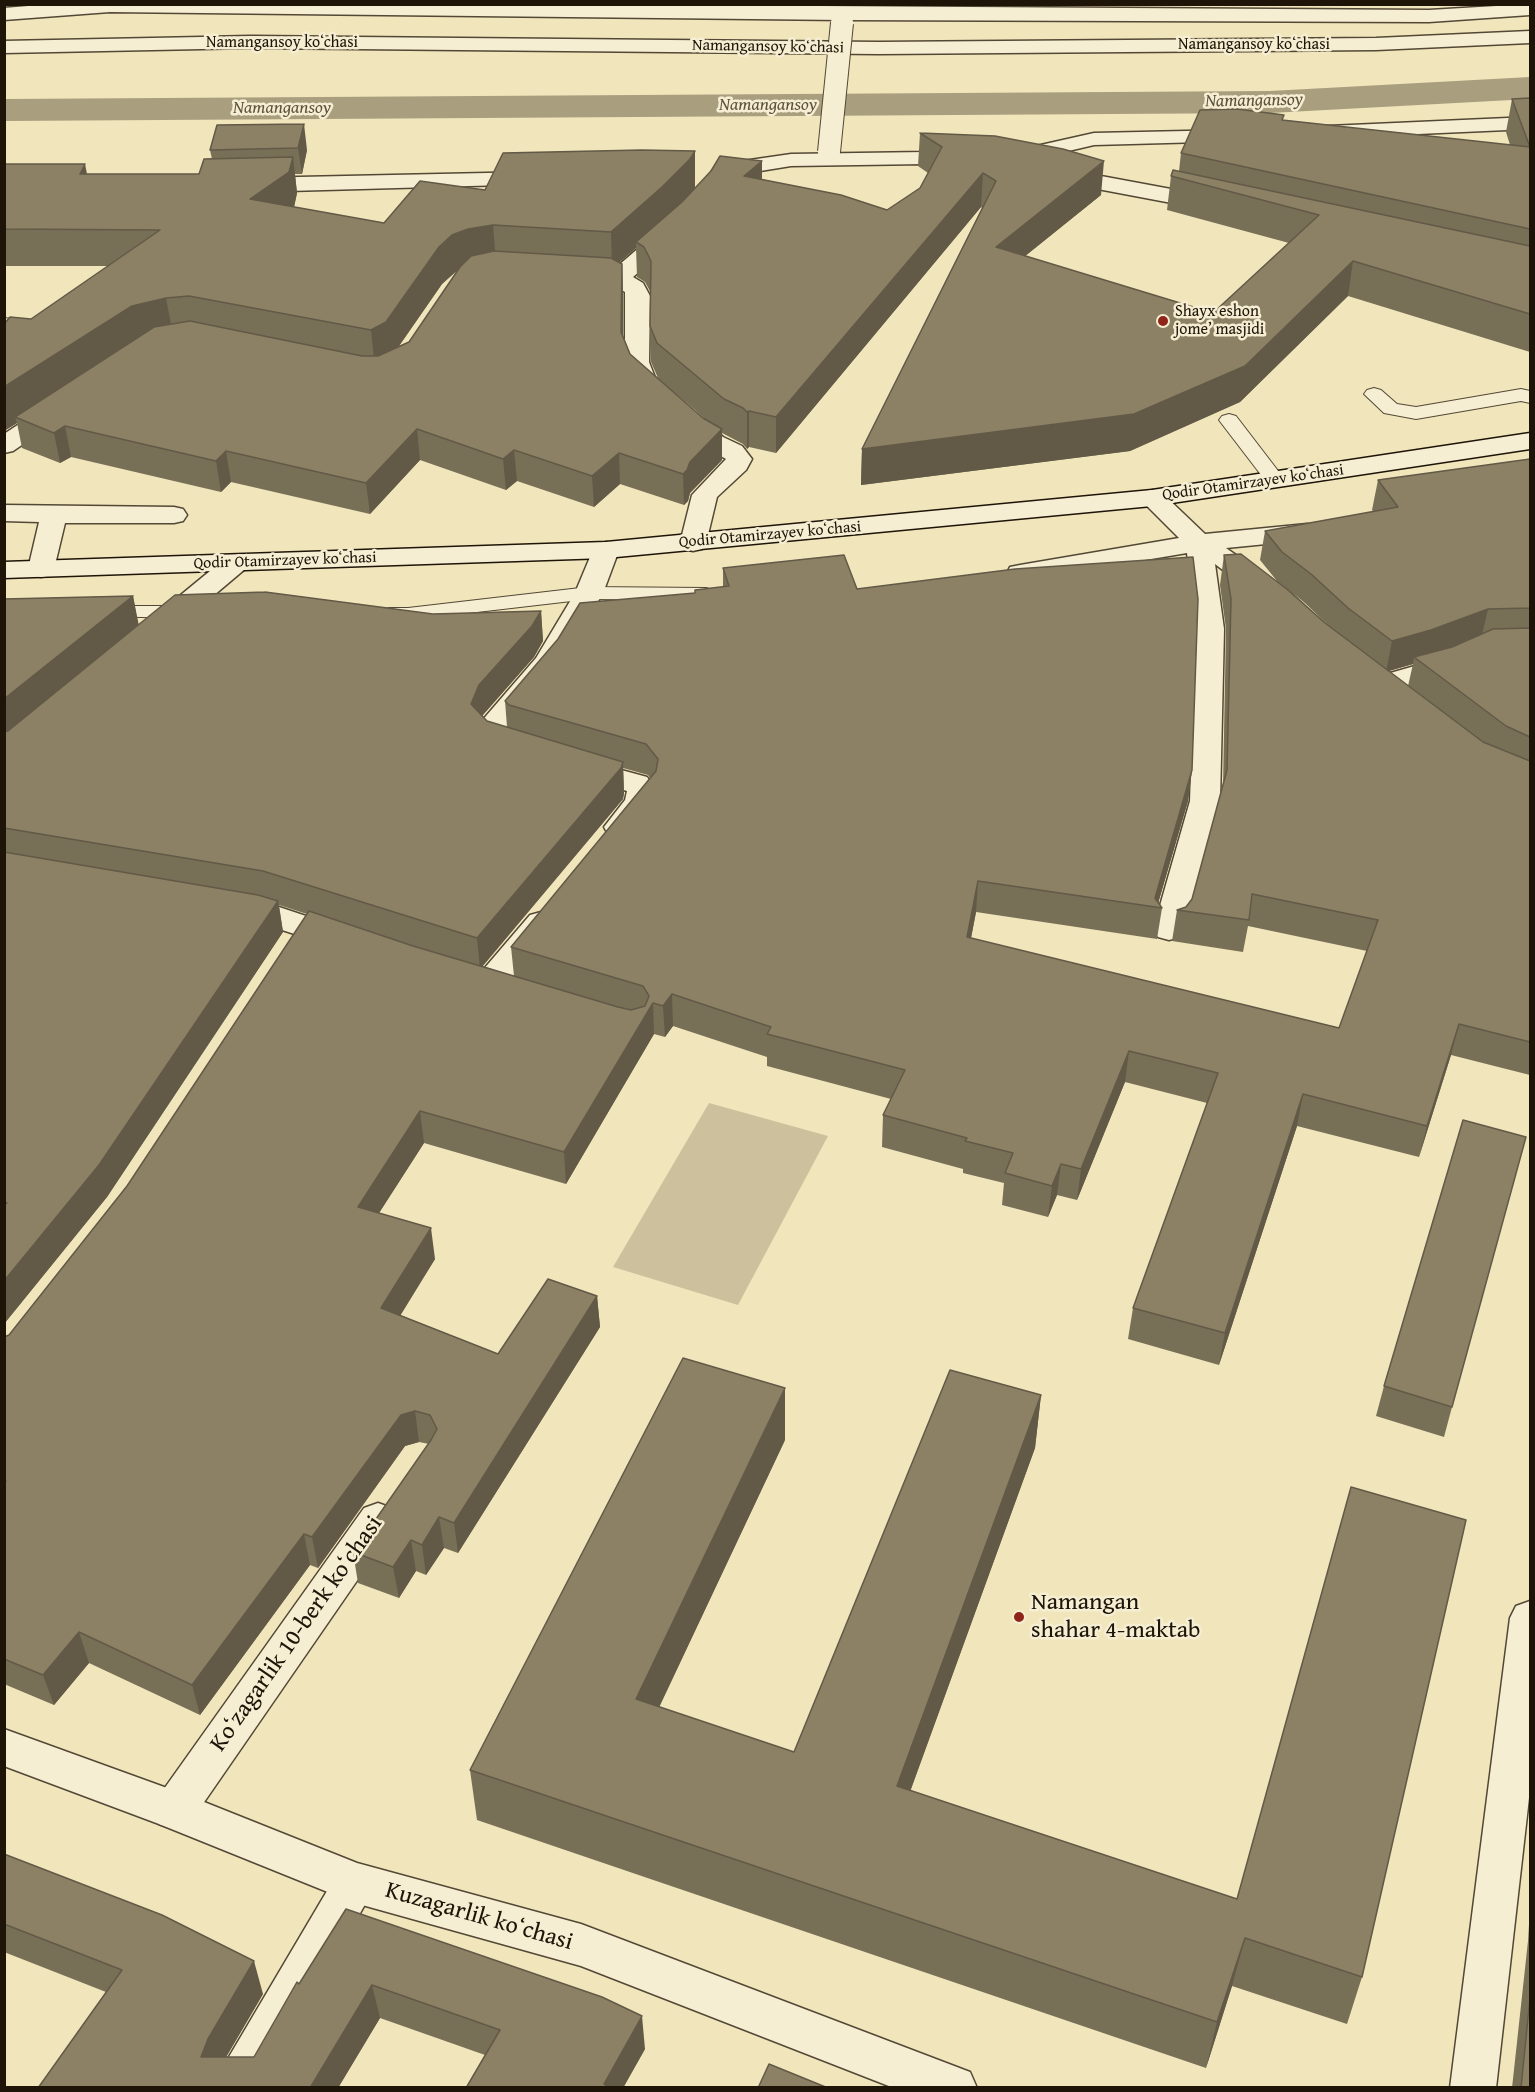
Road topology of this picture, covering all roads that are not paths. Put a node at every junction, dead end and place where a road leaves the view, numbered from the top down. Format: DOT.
graph roads {
  1 [pos="111,5"];
  2 [pos="1526,9"];
  3 [pos="4,14"];
  4 [pos="842,19"];
  5 [pos="1530,37"];
  6 [pos="4,47"];
  7 [pos="1530,123"];
  8 [pos="1310,132"];
  9 [pos="1252,135"];
  10 [pos="828,155"];
  11 [pos="987,162"];
  12 [pos="552,178"];
  13 [pos="708,182"];
  14 [pos="227,186"];
  15 [pos="1238,210"];
  16 [pos="688,214"];
  17 [pos="551,274"];
  18 [pos="618,278"];
  19 [pos="4,323"];
  20 [pos="4,357"];
  21 [pos="1374,394"];
  22 [pos="1530,397"];
  23 [pos="71,401"];
  24 [pos="1228,420"];
  25 [pos="1530,441"];
  26 [pos="4,446"];
  27 [pos="1275,480"];
  28 [pos="1152,498"];
  29 [pos="4,513"];
  30 [pos="174,515"];
  31 [pos="54,516"];
  32 [pos="1327,530"];
  33 [pos="693,543"];
  34 [pos="1199,543"];
  35 [pos="606,550"];
  36 [pos="236,562"];
  37 [pos="41,569"];
  38 [pos="4,570"];
  39 [pos="992,578"];
  40 [pos="589,593"];
  41 [pos="706,594"];
  42 [pos="1278,599"];
  43 [pos="86,612"];
  44 [pos="178,612"];
  45 [pos="213,612"];
  46 [pos="374,614"];
  47 [pos="142,641"];
  48 [pos="1530,648"];
  49 [pos="1406,702"];
  50 [pos="602,848"];
  51 [pos="556,903"];
  52 [pos="210,904"];
  53 [pos="306,927"];
  54 [pos="1169,930"];
  55 [pos="373,949"];
  56 [pos="286,957"];
  57 [pos="521,995"];
  58 [pos="400,1488"];
  59 [pos="1530,1618"];
  60 [pos="4,1747"];
  61 [pos="174,1810"];
  62 [pos="356,1883"];
  63 [pos="236,2088"];
  64 [pos="954,2088"];
  65 [pos="1473,2088"];
  1 -- 3 [label="street"];
  1 -- 4 [label="street"];
  2 -- 4 [label="street"];
  4 -- 10 [label="street, bridge"];
  5 -- 6 [label="street, Namangansoy koʻchasi"];
  7 -- 8 [label="street"];
  9 -- 11 [label="street"];
  10 -- 11 [label="street"];
  10 -- 13 [label="street"];
  11 -- 15 [label="street"];
  12 -- 14 [label="street"];
  16 -- 18 [label="street"];
  17 -- 18 [label="street"];
  18 -- 33 [label="street"];
  19 -- 20 [label="lane"];
  21 -- 22 [label="lane"];
  23 -- 26 [label="street"];
  24 -- 27 [label="lane"];
  25 -- 27 [label="street, Qodir Otamirzayev koʻchasi"];
  27 -- 28 [label="street, Qodir Otamirzayev koʻchasi"];
  28 -- 33 [label="street, Qodir Otamirzayev koʻchasi"];
  28 -- 34 [label="street"];
  29 -- 31 [label="street"];
  30 -- 31 [label="street"];
  31 -- 37 [label="street"];
  32 -- 34 [label="street"];
  33 -- 35 [label="street, Qodir Otamirzayev koʻchasi"];
  34 -- 39 [label="street"];
  34 -- 42 [label="street"];
  34 -- 54 [label="street"];
  35 -- 36 [label="street, Qodir Otamirzayev koʻchasi"];
  35 -- 40 [label="street"];
  36 -- 37 [label="street, Qodir Otamirzayev koʻchasi"];
  36 -- 44 [label="street"];
  37 -- 38 [label="street, Qodir Otamirzayev koʻchasi"];
  40 -- 41 [label="lane"];
  40 -- 46 [label="lane"];
  40 -- 50 [label="street"];
  43 -- 44 [label="lane"];
  44 -- 45 [label="lane"];
  44 -- 47 [label="street"];
  48 -- 49 [label="street"];
  51 -- 57 [label="street"];
  52 -- 53 [label="street"];
  53 -- 55 [label="street"];
  53 -- 56 [label="street"];
  58 -- 61 [label="street, Koʻzagarlik 10-berk koʻchasi"];
  59 -- 65 [label="street"];
  60 -- 61 [label="street, Kuzagarlik koʻchasi"];
  61 -- 62 [label="street, Kuzagarlik koʻchasi"];
  62 -- 63 [label="street"];
  62 -- 64 [label="street, Kuzagarlik koʻchasi"];
}
